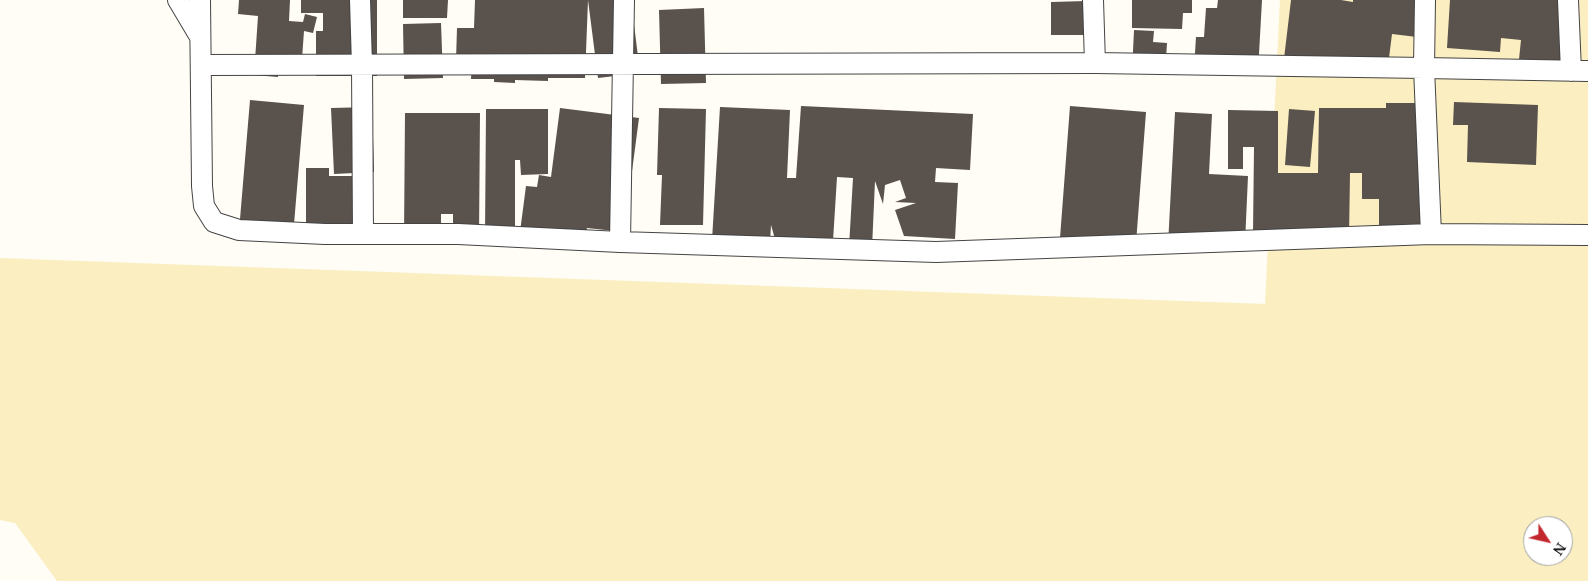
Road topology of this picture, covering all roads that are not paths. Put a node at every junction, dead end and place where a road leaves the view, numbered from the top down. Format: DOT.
graph roads {
  1 [pos="178,0"];
  2 [pos="200,0"];
  3 [pos="360,0"];
  4 [pos="624,0"];
  5 [pos="1092,0"];
  6 [pos="1426,0"];
  7 [pos="1568,0"];
  8 [pos="201,38"];
  9 [pos="1095,63"];
  10 [pos="623,64"];
  11 [pos="202,65"];
  12 [pos="362,65"];
  13 [pos="1424,68"];
  14 [pos="1579,71"];
  15 [pos="363,234"];
  16 [pos="1431,234"];
  17 [pos="1588,235"];
  18 [pos="620,242"];
  1 -- 8 [label="street"];
  2 -- 8 [label="street"];
  3 -- 12 [label="street"];
  4 -- 10 [label="street"];
  5 -- 9 [label="street"];
  6 -- 13 [label="street"];
  7 -- 14 [label="street"];
  8 -- 11 [label="street"];
  9 -- 10 [label="street"];
  9 -- 13 [label="street"];
  10 -- 12 [label="street"];
  10 -- 18 [label="street"];
  11 -- 12 [label="street"];
  11 -- 15 [label="street"];
  12 -- 15 [label="street"];
  13 -- 14 [label="street"];
  13 -- 16 [label="street"];
  15 -- 18 [label="street"];
  16 -- 17 [label="street"];
  16 -- 18 [label="street"];
}
